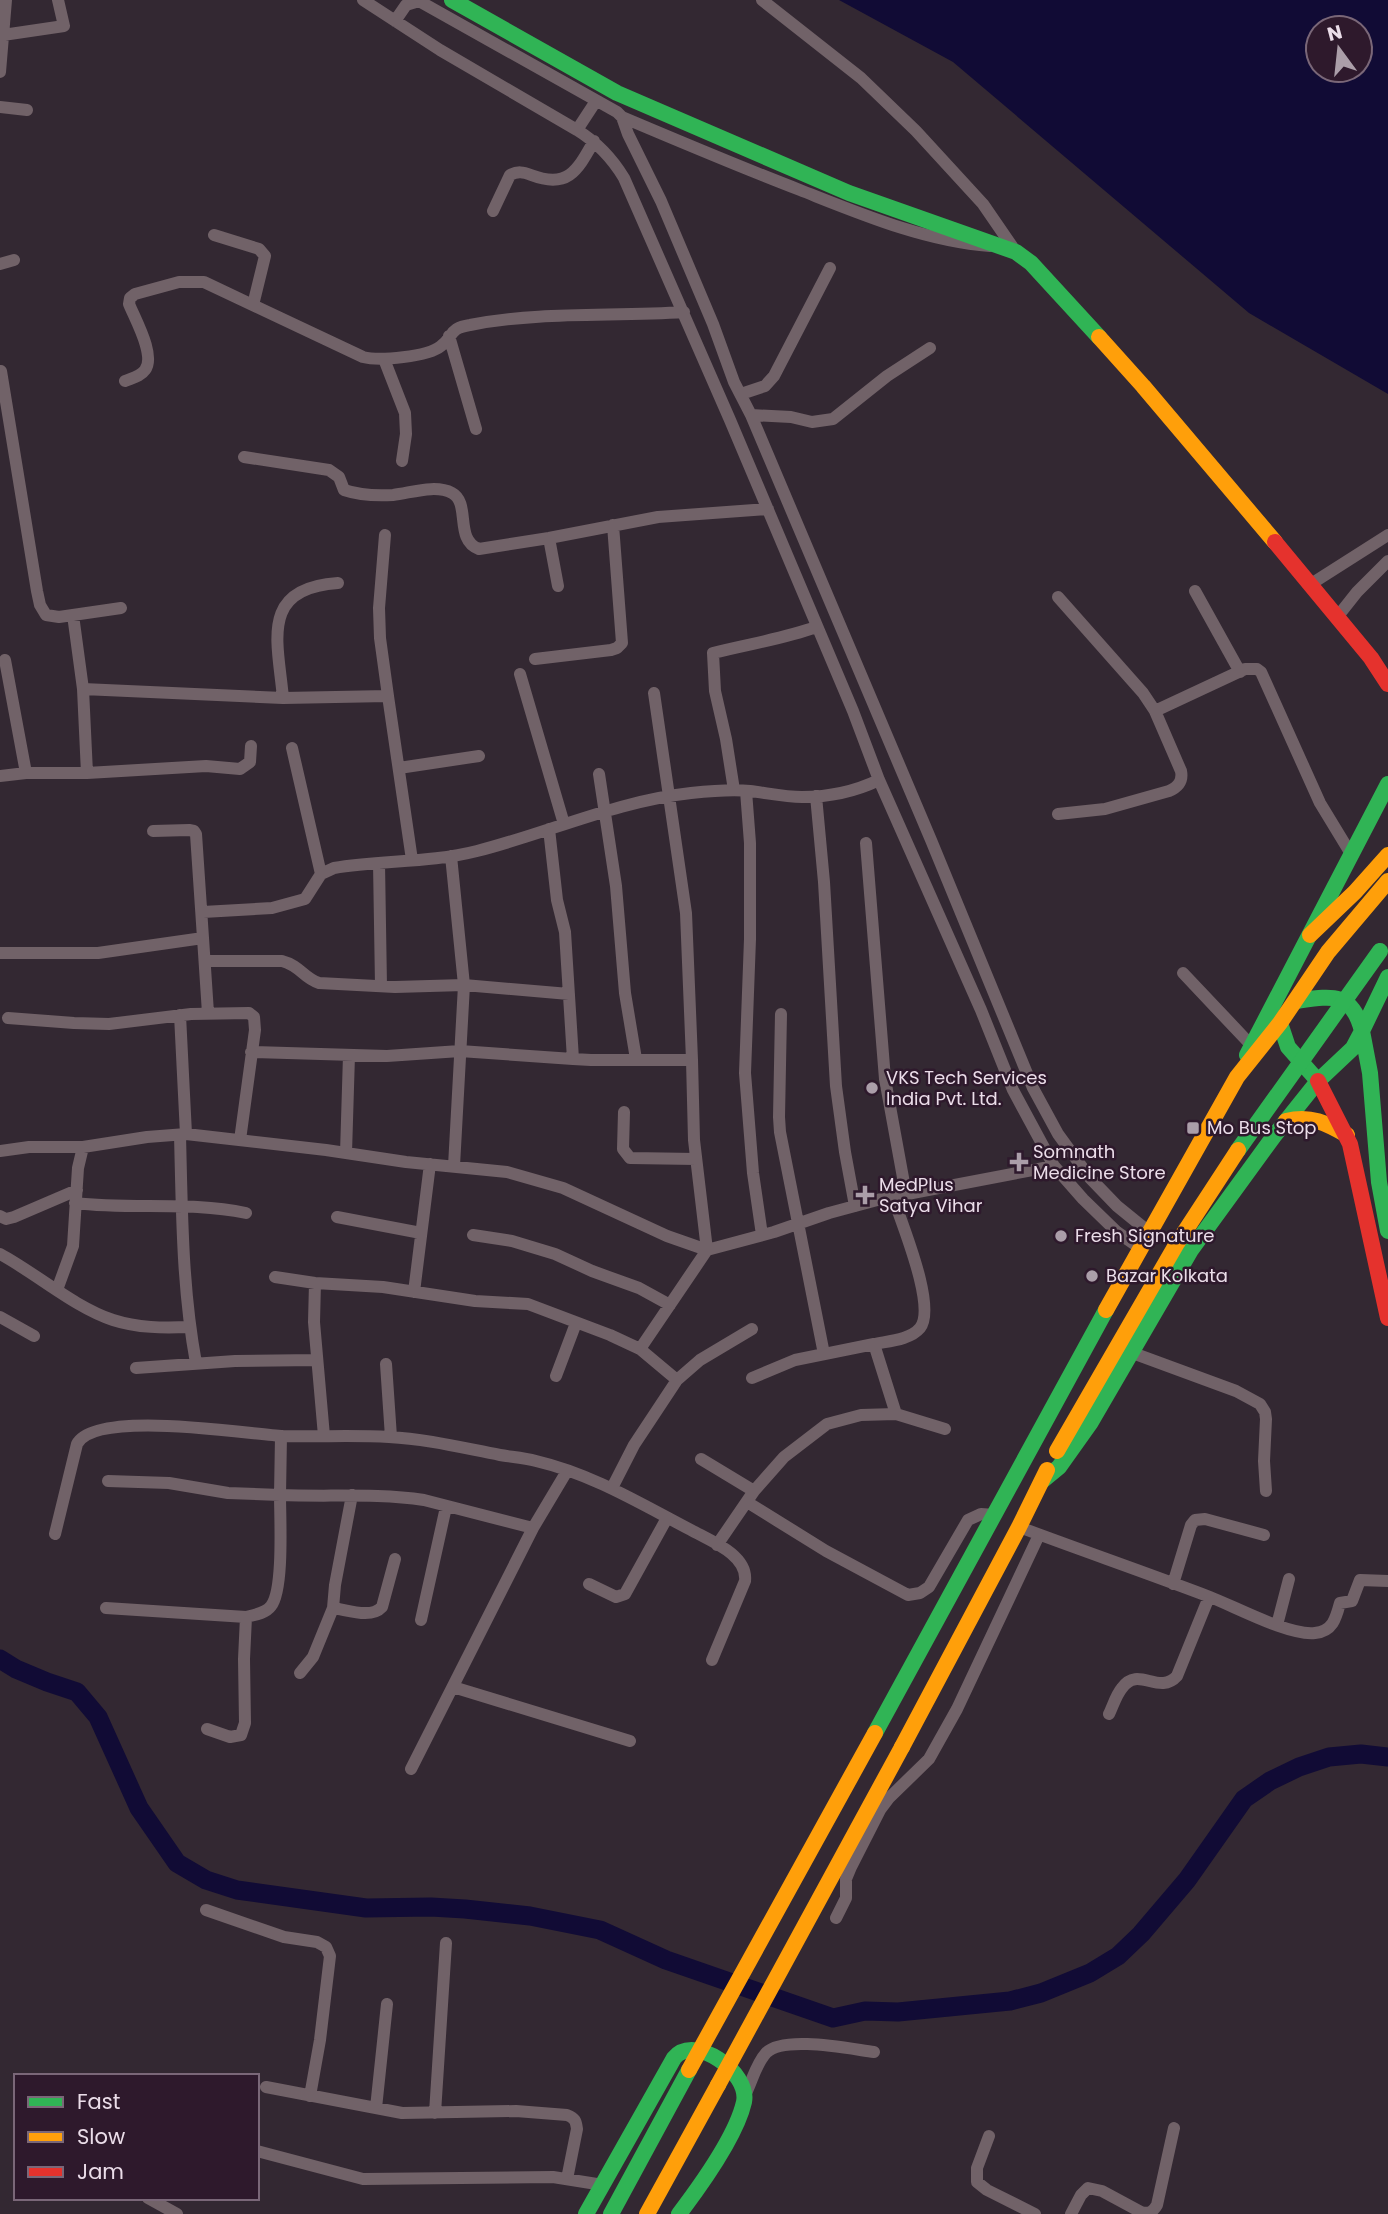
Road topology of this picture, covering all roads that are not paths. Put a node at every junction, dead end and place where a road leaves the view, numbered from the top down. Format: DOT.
graph roads {
  1 [pos="6,0"];
  2 [pos="58,0"];
  3 [pos="363,0"];
  4 [pos="452,0"];
  5 [pos="762,0"];
  6 [pos="400,14"];
  7 [pos="3,35"];
  8 [pos="0,72"];
  9 [pos="596,101"];
  10 [pos="0,107"];
  11 [pos="27,110"];
  12 [pos="622,117"];
  13 [pos="578,130"];
  14 [pos="594,141"];
  15 [pos="493,211"];
  16 [pos="214,235"];
  17 [pos="1010,249"];
  18 [pos="14,260"];
  19 [pos="0,264"];
  20 [pos="830,268"];
  21 [pos="253,305"];
  22 [pos="684,312"];
  23 [pos="449,336"];
  24 [pos="930,348"];
  25 [pos="384,359"];
  26 [pos="1,371"];
  27 [pos="125,381"];
  28 [pos="741,394"];
  29 [pos="751,415"];
  30 [pos="476,429"];
  31 [pos="763,447"];
  32 [pos="744,453"];
  33 [pos="244,457"];
  34 [pos="402,461"];
  35 [pos="768,509"];
  36 [pos="613,525"];
  37 [pos="386,535"];
  38 [pos="1388,535"];
  39 [pos="549,538"];
  40 [pos="1388,561"];
  41 [pos="338,583"];
  42 [pos="1311,584"];
  43 [pos="558,586"];
  44 [pos="1195,591"];
  45 [pos="1058,597"];
  46 [pos="121,608"];
  47 [pos="73,615"];
  48 [pos="1338,616"];
  49 [pos="816,627"];
  50 [pos="535,659"];
  51 [pos="5,660"];
  52 [pos="1240,672"];
  53 [pos="520,674"];
  54 [pos="1388,684"];
  55 [pos="83,689"];
  56 [pos="654,693"];
  57 [pos="388,696"];
  58 [pos="283,698"];
  59 [pos="1155,711"];
  60 [pos="251,746"];
  61 [pos="292,748"];
  62 [pos="480,756"];
  63 [pos="399,768"];
  64 [pos="26,773"];
  65 [pos="87,773"];
  66 [pos="599,774"];
  67 [pos="0,776"];
  68 [pos="880,780"];
  69 [pos="1388,784"];
  70 [pos="740,790"];
  71 [pos="667,796"];
  72 [pos="816,796"];
  73 [pos="605,812"];
  74 [pos="1058,814"];
  75 [pos="564,824"];
  76 [pos="549,829"];
  77 [pos="153,831"];
  78 [pos="866,843"];
  79 [pos="1351,854"];
  80 [pos="1388,855"];
  81 [pos="451,856"];
  82 [pos="412,860"];
  83 [pos="379,863"];
  84 [pos="321,874"];
  85 [pos="1388,881"];
  86 [pos="202,912"];
  87 [pos="1310,935"];
  88 [pos="203,937"];
  89 [pos="1384,946"];
  90 [pos="0,953"];
  91 [pos="205,961"];
  92 [pos="1183,973"];
  93 [pos="1388,976"];
  94 [pos="464,985"];
  95 [pos="381,986"];
  96 [pos="569,994"];
  97 [pos="1296,1001"];
  98 [pos="1375,1001"];
  99 [pos="208,1013"];
  100 [pos="180,1014"];
  101 [pos="781,1014"];
  102 [pos="8,1018"];
  103 [pos="1280,1023"];
  104 [pos="1362,1031"];
  105 [pos="1251,1045"];
  106 [pos="460,1051"];
  107 [pos="251,1052"];
  108 [pos="349,1055"];
  109 [pos="573,1059"];
  110 [pos="636,1059"];
  111 [pos="1368,1059"];
  112 [pos="692,1060"];
  113 [pos="1237,1077"];
  114 [pos="1318,1081"];
  115 [pos="624,1112"];
  116 [pos="1286,1121"];
  117 [pos="183,1134"];
  118 [pos="1347,1135"];
  119 [pos="240,1140"];
  120 [pos="83,1147"];
  121 [pos="0,1151"];
  122 [pos="346,1153"];
  123 [pos="696,1159"];
  124 [pos="430,1164"];
  125 [pos="454,1166"];
  126 [pos="1054,1166"];
  127 [pos="906,1194"];
  128 [pos="76,1197"];
  129 [pos="893,1197"];
  130 [pos="182,1205"];
  131 [pos="855,1206"];
  132 [pos="246,1213"];
  133 [pos="0,1216"];
  134 [pos="337,1217"];
  135 [pos="800,1223"];
  136 [pos="1388,1231"];
  137 [pos="421,1233"];
  138 [pos="473,1235"];
  139 [pos="762,1235"];
  140 [pos="1145,1240"];
  141 [pos="706,1250"];
  142 [pos="0,1254"];
  143 [pos="275,1277"];
  144 [pos="315,1283"];
  145 [pos="57,1290"];
  146 [pos="414,1292"];
  147 [pos="670,1305"];
  148 [pos="0,1317"];
  149 [pos="1388,1318"];
  150 [pos="576,1323"];
  151 [pos="189,1327"];
  152 [pos="752,1329"];
  153 [pos="34,1336"];
  154 [pos="874,1344"];
  155 [pos="640,1349"];
  156 [pos="1130,1352"];
  157 [pos="824,1354"];
  158 [pos="317,1360"];
  159 [pos="196,1363"];
  160 [pos="386,1364"];
  161 [pos="136,1368"];
  162 [pos="556,1376"];
  163 [pos="752,1378"];
  164 [pos="677,1380"];
  165 [pos="896,1414"];
  166 [pos="945,1429"];
  167 [pos="281,1436"];
  168 [pos="324,1436"];
  169 [pos="391,1437"];
  170 [pos="701,1459"];
  171 [pos="567,1471"];
  172 [pos="108,1481"];
  173 [pos="1042,1481"];
  174 [pos="612,1488"];
  175 [pos="1266,1491"];
  176 [pos="280,1495"];
  177 [pos="352,1495"];
  178 [pos="750,1497"];
  179 [pos="446,1507"];
  180 [pos="994,1515"];
  181 [pos="667,1518"];
  182 [pos="533,1528"];
  183 [pos="55,1534"];
  184 [pos="1020,1534"];
  185 [pos="1264,1535"];
  186 [pos="1038,1539"];
  187 [pos="717,1545"];
  188 [pos="394,1559"];
  189 [pos="1289,1579"];
  190 [pos="1388,1581"];
  191 [pos="589,1584"];
  192 [pos="1173,1584"];
  193 [pos="1209,1597"];
  194 [pos="106,1608"];
  195 [pos="333,1608"];
  196 [pos="246,1617"];
  197 [pos="421,1620"];
  198 [pos="1277,1625"];
  199 [pos="712,1660"];
  200 [pos="300,1673"];
  201 [pos="453,1687"];
  202 [pos="1110,1714"];
  203 [pos="207,1730"];
  204 [pos="630,1741"];
  205 [pos="411,1769"];
  206 [pos="206,1910"];
  207 [pos="836,1918"];
  208 [pos="446,1943"];
  209 [pos="387,2004"];
  210 [pos="874,2052"];
  211 [pos="266,2087"];
  212 [pos="746,2093"];
  213 [pos="310,2096"];
  214 [pos="376,2108"];
  215 [pos="435,2113"];
  216 [pos="1174,2129"];
  217 [pos="989,2137"];
  218 [pos="259,2152"];
  219 [pos="567,2179"];
  220 [pos="603,2185"];
  221 [pos="152,2200"];
  222 [pos="177,2214"];
  223 [pos="586,2214"];
  224 [pos="611,2214"];
  225 [pos="647,2214"];
  226 [pos="679,2214"];
  227 [pos="1035,2214"];
  228 [pos="1071,2214"];
  1 -- 7 [label="street"];
  2 -- 7 [label="street"];
  3 -- 6 [label="street"];
  4 -- 17 [label="main road"];
  5 -- 17 [label="street"];
  6 -- 9 [label="street"];
  6 -- 13 [label="street"];
  7 -- 8 [label="street"];
  9 -- 12 [label="street"];
  9 -- 13 [label="street"];
  10 -- 11 [label="street"];
  12 -- 17 [label="street"];
  12 -- 28 [label="street"];
  13 -- 14 [label="street"];
  14 -- 15 [label="street"];
  14 -- 22 [label="street"];
  16 -- 21 [label="street"];
  17 -- 42 [label="main road"];
  18 -- 19 [label="street"];
  20 -- 28 [label="street"];
  21 -- 25 [label="street"];
  21 -- 27 [label="street"];
  22 -- 23 [label="street"];
  22 -- 32 [label="street"];
  23 -- 25 [label="street"];
  23 -- 30 [label="street"];
  24 -- 29 [label="street"];
  25 -- 34 [label="street"];
  26 -- 47 [label="street"];
  28 -- 29 [label="street"];
  29 -- 31 [label="street"];
  31 -- 32 [label="street"];
  31 -- 140 [label="street"];
  32 -- 35 [label="street"];
  33 -- 39 [label="street"];
  35 -- 36 [label="street"];
  35 -- 49 [label="street"];
  36 -- 39 [label="street"];
  36 -- 50 [label="street"];
  37 -- 57 [label="street"];
  38 -- 42 [label="street"];
  39 -- 43 [label="street"];
  40 -- 48 [label="street"];
  41 -- 58 [label="street"];
  42 -- 48 [label="main road"];
  44 -- 52 [label="street"];
  45 -- 59 [label="street"];
  46 -- 47 [label="street"];
  47 -- 55 [label="street"];
  48 -- 54 [label="main road"];
  49 -- 68 [label="street"];
  49 -- 70 [label="street"];
  51 -- 64 [label="street"];
  52 -- 59 [label="street"];
  52 -- 79 [label="street"];
  53 -- 75 [label="street"];
  55 -- 58 [label="street"];
  55 -- 65 [label="street"];
  56 -- 71 [label="street"];
  57 -- 58 [label="street"];
  57 -- 63 [label="street"];
  59 -- 74 [label="street"];
  60 -- 65 [label="street"];
  61 -- 84 [label="street"];
  62 -- 63 [label="street"];
  63 -- 82 [label="street"];
  64 -- 65 [label="street"];
  64 -- 67 [label="street"];
  66 -- 73 [label="street"];
  68 -- 72 [label="street"];
  68 -- 126 [label="street"];
  69 -- 79 [label="main road"];
  70 -- 71 [label="street"];
  70 -- 72 [label="street"];
  70 -- 139 [label="street"];
  71 -- 73 [label="street"];
  71 -- 112 [label="street"];
  72 -- 131 [label="street"];
  73 -- 75 [label="street"];
  73 -- 110 [label="street"];
  75 -- 76 [label="street"];
  76 -- 81 [label="street"];
  76 -- 96 [label="street"];
  77 -- 86 [label="street"];
  78 -- 127 [label="street"];
  79 -- 87 [label="main road"];
  80 -- 87 [label="main road"];
  81 -- 82 [label="street"];
  81 -- 94 [label="street"];
  82 -- 83 [label="street"];
  83 -- 84 [label="street"];
  83 -- 95 [label="street"];
  84 -- 86 [label="street"];
  85 -- 97 [label="main road"];
  86 -- 88 [label="street"];
  87 -- 105 [label="main road"];
  88 -- 90 [label="street"];
  88 -- 91 [label="street"];
  89 -- 173 [label="main road, bridge"];
  91 -- 95 [label="street"];
  91 -- 99 [label="street"];
  92 -- 105 [label="street"];
  93 -- 98 [label="main road"];
  94 -- 95 [label="street"];
  94 -- 96 [label="street"];
  94 -- 106 [label="street"];
  96 -- 109 [label="street"];
  97 -- 103 [label="main road"];
  97 -- 104 [label="main road"];
  98 -- 104 [label="main road"];
  98 -- 111 [label="main road"];
  99 -- 100 [label="street"];
  99 -- 107 [label="street"];
  100 -- 102 [label="street"];
  100 -- 117 [label="street"];
  101 -- 135 [label="street"];
  103 -- 113 [label="main road"];
  103 -- 114 [label="main road"];
  104 -- 111 [label="main road"];
  104 -- 114 [label="main road"];
  105 -- 113 [label="main road"];
  106 -- 108 [label="street"];
  106 -- 109 [label="street"];
  106 -- 125 [label="street"];
  107 -- 108 [label="street"];
  107 -- 119 [label="street"];
  108 -- 122 [label="street"];
  109 -- 110 [label="street"];
  110 -- 112 [label="street"];
  111 -- 136 [label="main road"];
  112 -- 123 [label="street"];
  113 -- 140 [label="main road"];
  114 -- 116 [label="main road"];
  114 -- 118 [label="main road"];
  115 -- 123 [label="street"];
  116 -- 118 [label="main road"];
  116 -- 156 [label="main road"];
  117 -- 119 [label="street"];
  117 -- 120 [label="street"];
  117 -- 130 [label="street"];
  118 -- 149 [label="main road"];
  119 -- 122 [label="street"];
  120 -- 121 [label="street"];
  120 -- 128 [label="street"];
  122 -- 124 [label="street"];
  123 -- 141 [label="street"];
  124 -- 125 [label="street"];
  124 -- 137 [label="street"];
  125 -- 141 [label="street"];
  126 -- 127 [label="street"];
  126 -- 140 [label="street"];
  127 -- 129 [label="street"];
  128 -- 130 [label="street"];
  128 -- 133 [label="street"];
  128 -- 145 [label="street"];
  129 -- 131 [label="street"];
  129 -- 154 [label="street"];
  130 -- 132 [label="street"];
  130 -- 151 [label="street"];
  131 -- 135 [label="street"];
  134 -- 137 [label="street"];
  135 -- 139 [label="street"];
  135 -- 157 [label="street"];
  137 -- 146 [label="street"];
  138 -- 147 [label="street"];
  139 -- 141 [label="street"];
  140 -- 180 [label="main road"];
  141 -- 147 [label="street"];
  142 -- 145 [label="street"];
  143 -- 144 [label="street"];
  144 -- 146 [label="street"];
  144 -- 158 [label="street"];
  145 -- 151 [label="street"];
  146 -- 150 [label="street"];
  147 -- 155 [label="street"];
  148 -- 153 [label="street"];
  150 -- 155 [label="street"];
  150 -- 162 [label="street"];
  151 -- 159 [label="street"];
  152 -- 164 [label="street"];
  154 -- 157 [label="street"];
  154 -- 165 [label="street"];
  155 -- 164 [label="street"];
  156 -- 173 [label="main road"];
  156 -- 175 [label="street"];
  157 -- 163 [label="street"];
  158 -- 159 [label="street"];
  158 -- 168 [label="street"];
  159 -- 161 [label="street"];
  160 -- 169 [label="street"];
  164 -- 174 [label="street"];
  165 -- 166 [label="street"];
  165 -- 178 [label="street"];
  167 -- 168 [label="street"];
  167 -- 176 [label="street"];
  167 -- 183 [label="street"];
  168 -- 169 [label="street"];
  169 -- 171 [label="street"];
  170 -- 178 [label="street"];
  171 -- 174 [label="street"];
  171 -- 182 [label="street"];
  172 -- 176 [label="street"];
  173 -- 184 [label="main road"];
  174 -- 181 [label="street"];
  176 -- 177 [label="street"];
  176 -- 196 [label="street"];
  177 -- 179 [label="street"];
  177 -- 195 [label="street"];
  178 -- 180 [label="street"];
  178 -- 187 [label="street"];
  179 -- 182 [label="street"];
  179 -- 197 [label="street"];
  180 -- 224 [label="main road, bridge"];
  181 -- 187 [label="street"];
  181 -- 191 [label="street"];
  182 -- 201 [label="street"];
  184 -- 186 [label="street"];
  184 -- 225 [label="main road, bridge"];
  185 -- 192 [label="street"];
  186 -- 192 [label="street"];
  186 -- 207 [label="street"];
  187 -- 199 [label="street"];
  188 -- 195 [label="street"];
  189 -- 198 [label="street"];
  190 -- 198 [label="street"];
  192 -- 193 [label="street"];
  193 -- 198 [label="street"];
  193 -- 202 [label="street"];
  194 -- 196 [label="street"];
  195 -- 200 [label="street"];
  196 -- 203 [label="street"];
  201 -- 204 [label="street"];
  201 -- 205 [label="street"];
  206 -- 213 [label="street"];
  208 -- 215 [label="street"];
  209 -- 214 [label="street"];
  210 -- 212 [label="street"];
  211 -- 213 [label="street"];
  212 -- 220 [label="main road"];
  212 -- 226 [label="main road"];
  213 -- 214 [label="street"];
  214 -- 215 [label="street"];
  215 -- 219 [label="street"];
  216 -- 228 [label="street"];
  217 -- 227 [label="street"];
  218 -- 219 [label="street"];
  219 -- 220 [label="street"];
  220 -- 223 [label="main road"];
  221 -- 222 [label="street"];
}
